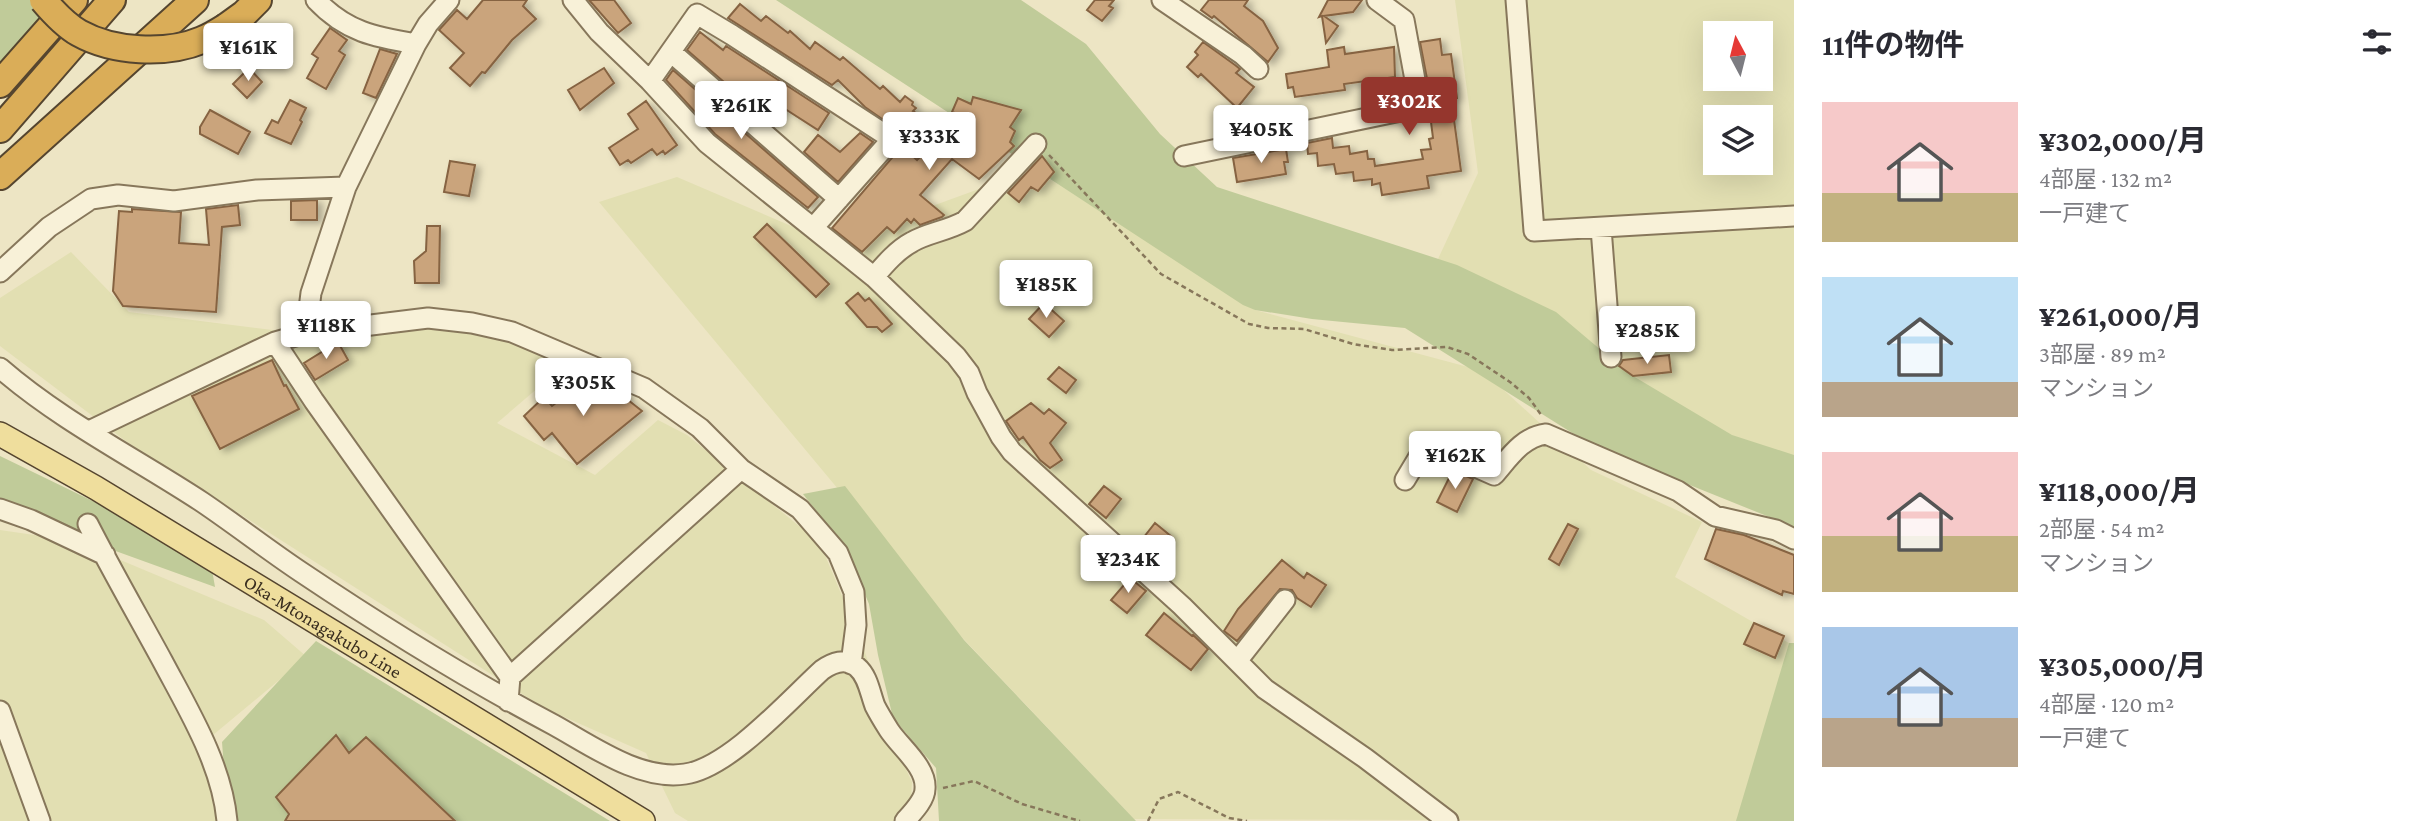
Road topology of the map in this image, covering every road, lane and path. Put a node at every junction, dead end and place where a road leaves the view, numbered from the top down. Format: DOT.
graph roads {
  1 [pos="43,0"];
  2 [pos="74,0"];
  3 [pos="112,0"];
  4 [pos="195,0"];
  5 [pos="258,0"];
  6 [pos="316,0"];
  7 [pos="449,0"];
  8 [pos="573,0"];
  9 [pos="1162,0"];
  10 [pos="1377,0"];
  11 [pos="1516,0"];
  12 [pos="416,44"];
  13 [pos="671,52"];
  14 [pos="1258,69"];
  15 [pos="650,81"];
  16 [pos="0,84"];
  17 [pos="0,129"];
  18 [pos="1036,144"];
  19 [pos="1184,156"];
  20 [pos="0,176"];
  21 [pos="346,187"];
  22 [pos="839,199"];
  23 [pos="1794,216"];
  24 [pos="813,228"];
  25 [pos="1601,228"];
  26 [pos="0,272"];
  27 [pos="874,277"];
  28 [pos="306,332"];
  29 [pos="275,342"];
  30 [pos="1611,357"];
  31 [pos="0,368"];
  32 [pos="89,431"];
  33 [pos="0,434"];
  34 [pos="1546,434"];
  35 [pos="741,469"];
  36 [pos="1405,480"];
  37 [pos="0,509"];
  38 [pos="88,524"];
  39 [pos="1794,538"];
  40 [pos="104,555"];
  41 [pos="1284,600"];
  42 [pos="1238,660"];
  43 [pos="851,664"];
  44 [pos="510,677"];
  45 [pos="508,701"];
  46 [pos="0,711"];
  47 [pos="926,791"];
  48 [pos="40,821"];
  49 [pos="227,821"];
  50 [pos="643,821"];
  51 [pos="905,821"];
  52 [pos="1080,821"];
  53 [pos="1148,821"];
  54 [pos="1247,821"];
  55 [pos="1448,821"];
  1 -- 5 [label="highway, bridge"];
  2 -- 16 [label="highway"];
  3 -- 17 [label="highway"];
  4 -- 20 [label="highway"];
  6 -- 12 [label="street"];
  7 -- 12 [label="street"];
  8 -- 15 [label="street"];
  9 -- 14 [label="street"];
  10 -- 19 [label="street"];
  11 -- 25 [label="street"];
  12 -- 21 [label="street"];
  13 -- 15 [label="street"];
  13 -- 22 [label="street"];
  13 -- 22 [label="street"];
  15 -- 24 [label="street"];
  18 -- 27 [label="street"];
  18 -- 34 [label="path"];
  21 -- 26 [label="street"];
  21 -- 28 [label="street"];
  22 -- 24 [label="street"];
  23 -- 25 [label="street"];
  24 -- 27 [label="street"];
  25 -- 30 [label="street"];
  27 -- 42 [label="street"];
  28 -- 29 [label="street"];
  28 -- 35 [label="street"];
  29 -- 32 [label="street"];
  29 -- 44 [label="street"];
  31 -- 32 [label="street"];
  32 -- 45 [label="street"];
  33 -- 50 [label="main road, Oka-Mtonagakubo Line"];
  34 -- 36 [label="street"];
  34 -- 39 [label="street"];
  35 -- 43 [label="street"];
  35 -- 44 [label="street"];
  37 -- 40 [label="street"];
  38 -- 40 [label="street"];
  40 -- 49 [label="street"];
  41 -- 42 [label="street"];
  42 -- 55 [label="street"];
  43 -- 45 [label="street"];
  43 -- 47 [label="street"];
  44 -- 45 [label="street"];
  46 -- 48 [label="street"];
  47 -- 51 [label="street"];
  47 -- 52 [label="path"];
  53 -- 54 [label="path"];
}
